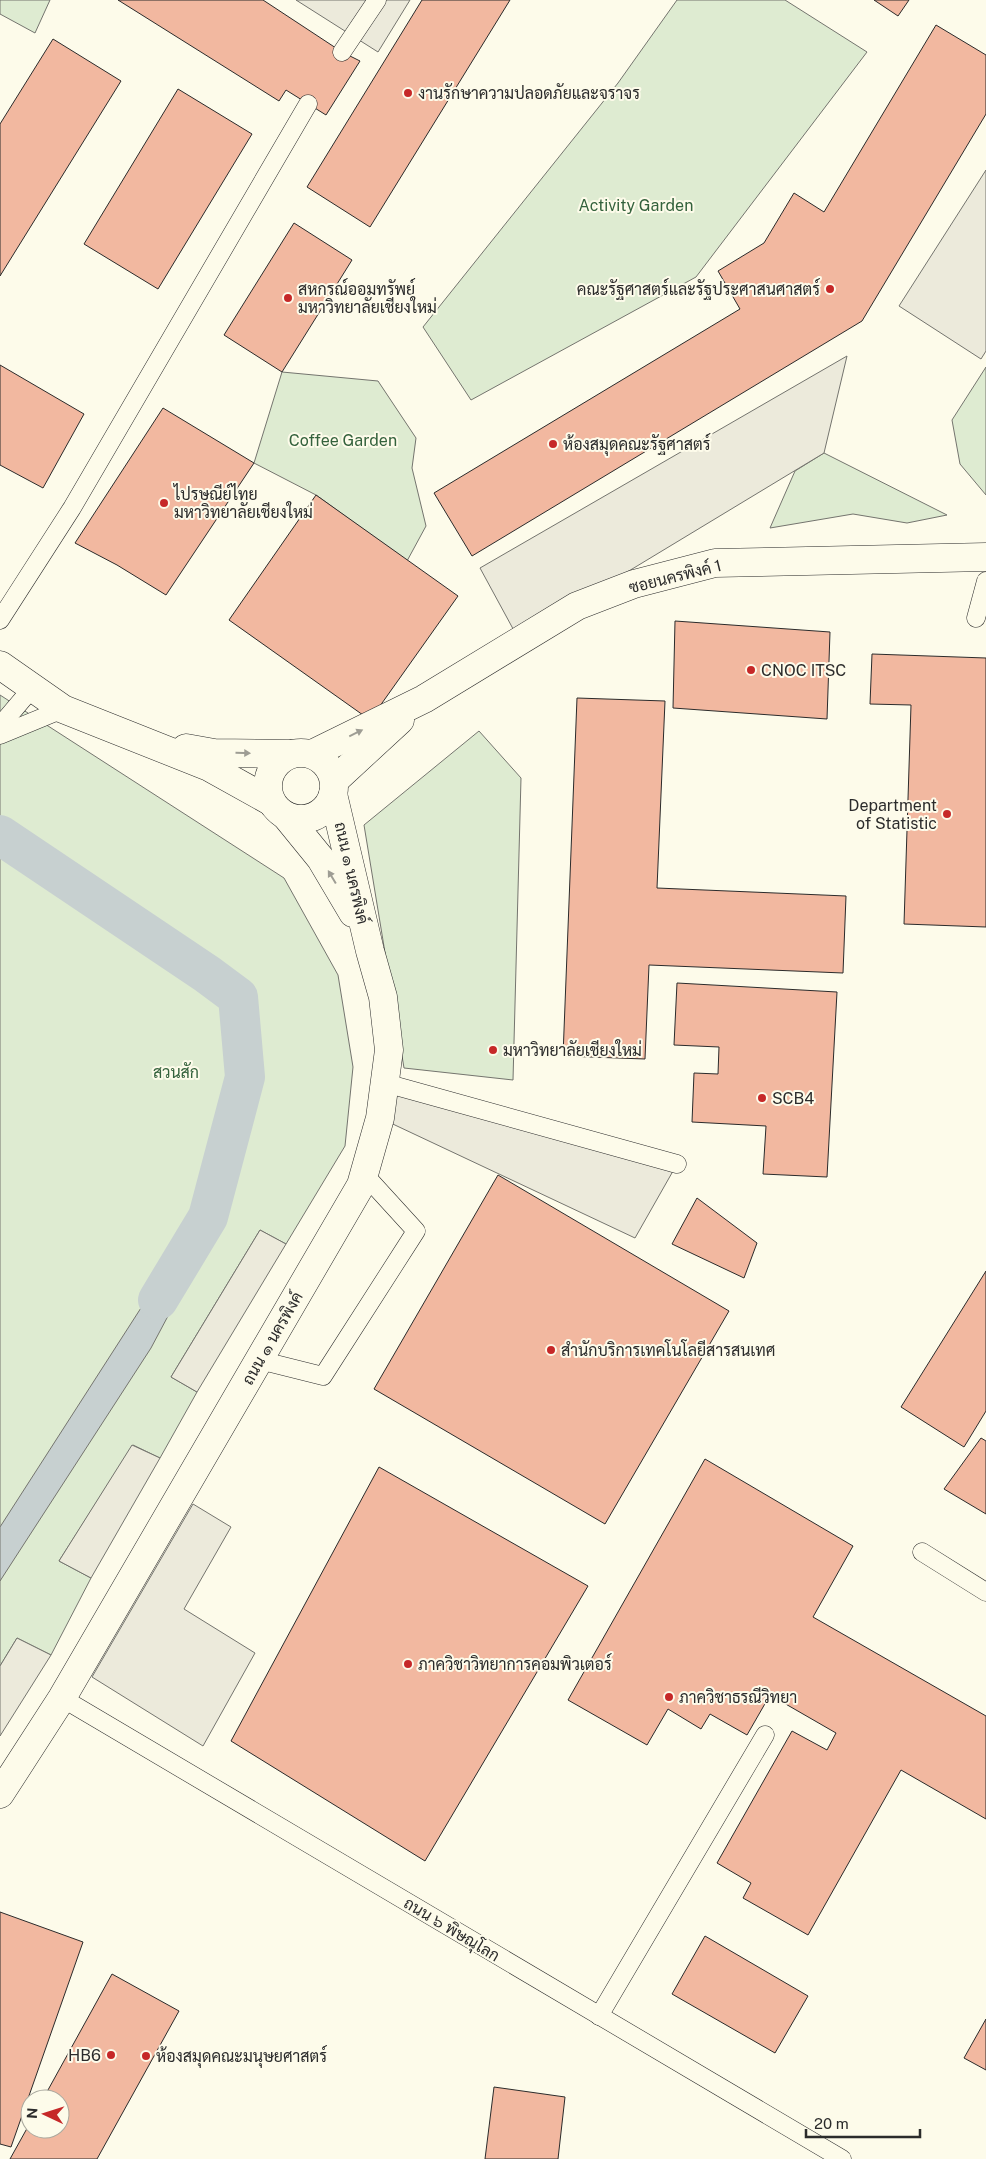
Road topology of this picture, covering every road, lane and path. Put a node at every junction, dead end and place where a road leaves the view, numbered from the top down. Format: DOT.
graph roads {
  1 [pos="377,0"];
  2 [pos="342,52"];
  3 [pos="308,104"];
  4 [pos="986,556"];
  5 [pos="986,581"];
  6 [pos="976,618"];
  7 [pos="0,620"];
  8 [pos="0,665"];
  9 [pos="32,687"];
  10 [pos="424,699"];
  11 [pos="63,708"];
  12 [pos="0,726"];
  13 [pos="0,735"];
  14 [pos="143,739"];
  15 [pos="301,754"];
  16 [pos="334,787"];
  17 [pos="278,808"];
  18 [pos="370,951"];
  19 [pos="385,1083"];
  20 [pos="677,1164"];
  21 [pos="364,1174"];
  22 [pos="259,1360"];
  23 [pos="922,1552"];
  24 [pos="986,1592"];
  25 [pos="62,1698"];
  26 [pos="765,1735"];
  27 [pos="0,1794"];
  28 [pos="599,2016"];
  29 [pos="842,2159"];
  1 -- 2 [label="lane"];
  3 -- 7 [label="lane"];
  4 -- 10 [label="street, ซอยนครพิงค์ 1"];
  5 -- 6 [label="lane"];
  8 -- 9 [label="lane"];
  9 -- 11 [label="lane"];
  9 -- 12 [label="lane"];
  15 -- 10 [label="street, ซอยนครพิงค์ 1, one-way"];
  10 -- 16 [label="street, ซอยนครพิงค์ 1"];
  11 -- 13 [label="lane"];
  11 -- 14 [label="street"];
  14 -- 15 [label="street, one-way"];
  14 -- 17 [label="street"];
  15 -- 16 [label="street"];
  15 -- 17 [label="street"];
  16 -- 17 [label="street"];
  16 -- 18 [label="street, ถนน ๑ นครพิงค์"];
  18 -- 17 [label="street, ถนน ๑ นครพิงค์, one-way"];
  18 -- 19 [label="street, ถนน ๑ นครพิงค์"];
  19 -- 20 [label="lane"];
  19 -- 21 [label="street, ถนน ๑ นครพิงค์"];
  21 -- 22 [label="street, ถนน ๑ นครพิงค์"];
  21 -- 22 [label="lane"];
  22 -- 25 [label="street, ถนน ๑ นครพิงค์"];
  23 -- 24 [label="lane"];
  25 -- 27 [label="street, ถนน ๑ นครพิงค์"];
  25 -- 28 [label="lane, ถนน ๖ พิษณุโลก"];
  26 -- 28 [label="lane"];
  28 -- 29 [label="lane, ถนน ๖ พิษณุโลก"];
}
